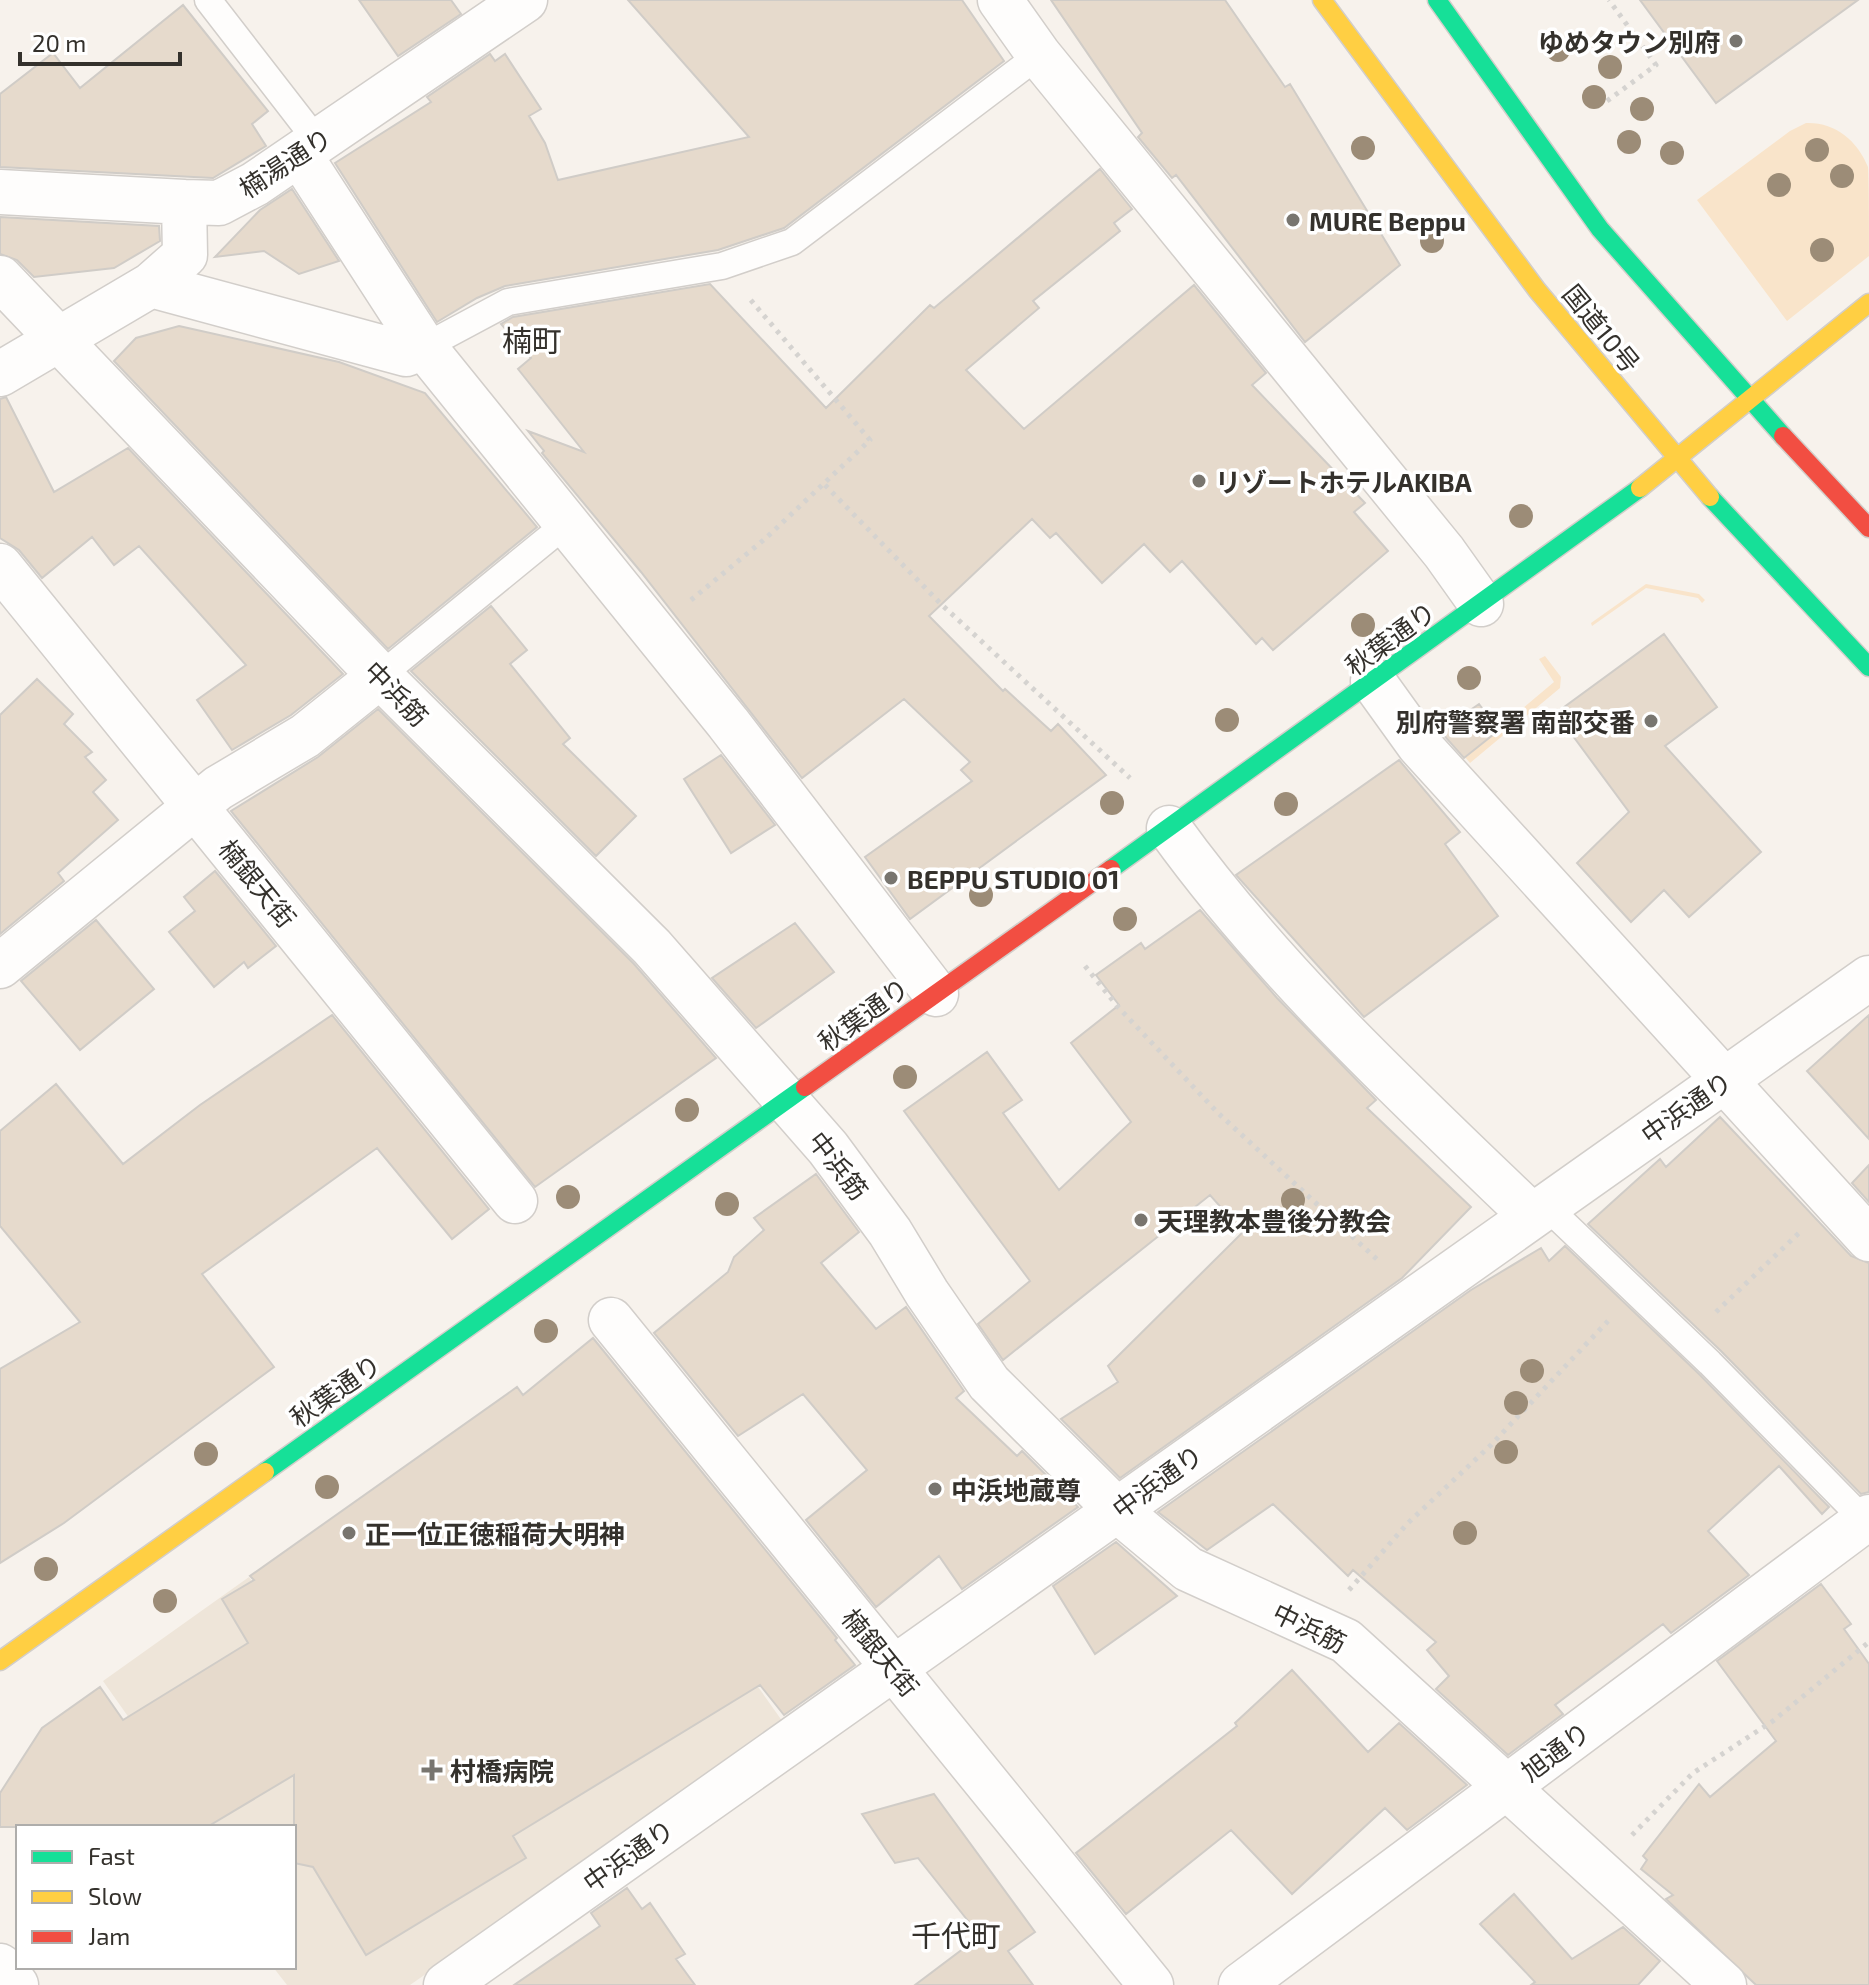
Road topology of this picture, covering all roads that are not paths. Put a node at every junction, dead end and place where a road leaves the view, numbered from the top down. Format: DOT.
graph roads {
  1 [pos="208,0"];
  2 [pos="525,0"];
  3 [pos="1001,0"];
  4 [pos="1322,0"];
  5 [pos="1437,0"];
  6 [pos="1039,55"];
  7 [pos="308,148"];
  8 [pos="0,192"];
  9 [pos="184,202"];
  10 [pos="0,278"];
  11 [pos="151,285"];
  12 [pos="1869,303"];
  13 [pos="61,338"];
  14 [pos="424,347"];
  15 [pos="0,374"];
  16 [pos="1749,400"];
  17 [pos="1675,459"];
  18 [pos="566,524"];
  19 [pos="1869,528"];
  20 [pos="0,566"];
  21 [pos="1481,604"];
  22 [pos="1869,667"];
  23 [pos="380,676"];
  24 [pos="1373,681"];
  25 [pos="195,806"];
  26 [pos="1169,828"];
  27 [pos="2,960"];
  28 [pos="1869,978"];
  29 [pos="936,994"];
  30 [pos="1724,1080"];
  31 [pos="787,1101"];
  32 [pos="515,1201"];
  33 [pos="1539,1211"];
  34 [pos="1869,1239"];
  35 [pos="611,1320"];
  36 [pos="1117,1510"];
  37 [pos="1867,1521"];
  38 [pos="0,1661"];
  39 [pos="894,1668"];
  40 [pos="1506,1787"];
  41 [pos="0,1966"];
  42 [pos="16,1985"];
  43 [pos="446,1985"];
  44 [pos="1151,1985"];
  45 [pos="1241,1985"];
  46 [pos="1724,1985"];
  1 -- 7 [label="lane"];
  2 -- 7 [label="street, 楠湯通り"];
  3 -- 6 [label="street"];
  4 -- 17 [label="main road, 国道10号"];
  5 -- 16 [label="main road"];
  6 -- 14 [label="lane"];
  6 -- 21 [label="street"];
  7 -- 9 [label="street, 楠湯通り"];
  7 -- 14 [label="street"];
  8 -- 9 [label="street, 楠湯通り"];
  9 -- 11 [label="street"];
  10 -- 13 [label="street, 中浜筋"];
  11 -- 13 [label="street"];
  11 -- 14 [label="street"];
  12 -- 16 [label="main road, 秋葉通り"];
  13 -- 15 [label="street"];
  13 -- 23 [label="street, 中浜筋"];
  14 -- 18 [label="street"];
  16 -- 17 [label="main road, 秋葉通り"];
  16 -- 19 [label="main road"];
  17 -- 21 [label="main road, 秋葉通り"];
  17 -- 22 [label="main road, 国道10号"];
  18 -- 23 [label="lane"];
  18 -- 29 [label="street"];
  20 -- 25 [label="street, 楠銀天街"];
  21 -- 24 [label="main road, 秋葉通り"];
  23 -- 25 [label="street"];
  23 -- 31 [label="street, 中浜筋"];
  24 -- 26 [label="main road, 秋葉通り"];
  24 -- 30 [label="street"];
  25 -- 27 [label="street"];
  25 -- 32 [label="street, 楠銀天街"];
  26 -- 29 [label="main road, 秋葉通り"];
  26 -- 33 [label="street"];
  28 -- 30 [label="street, 中浜通り"];
  29 -- 31 [label="main road, 秋葉通り"];
  30 -- 33 [label="street, 中浜通り"];
  30 -- 34 [label="street"];
  31 -- 36 [label="street, 中浜筋"];
  31 -- 38 [label="main road, 秋葉通り"];
  33 -- 36 [label="street, 中浜通り"];
  33 -- 37 [label="lane"];
  35 -- 39 [label="street, 楠銀天街"];
  36 -- 39 [label="street, 中浜通り"];
  36 -- 40 [label="street, 中浜筋"];
  37 -- 40 [label="street, 旭通り"];
  39 -- 43 [label="street, 中浜通り"];
  39 -- 44 [label="street, 楠銀天街"];
  40 -- 45 [label="street, 旭通り"];
  40 -- 46 [label="street, 中浜筋"];
  41 -- 42 [label="street"];
}
